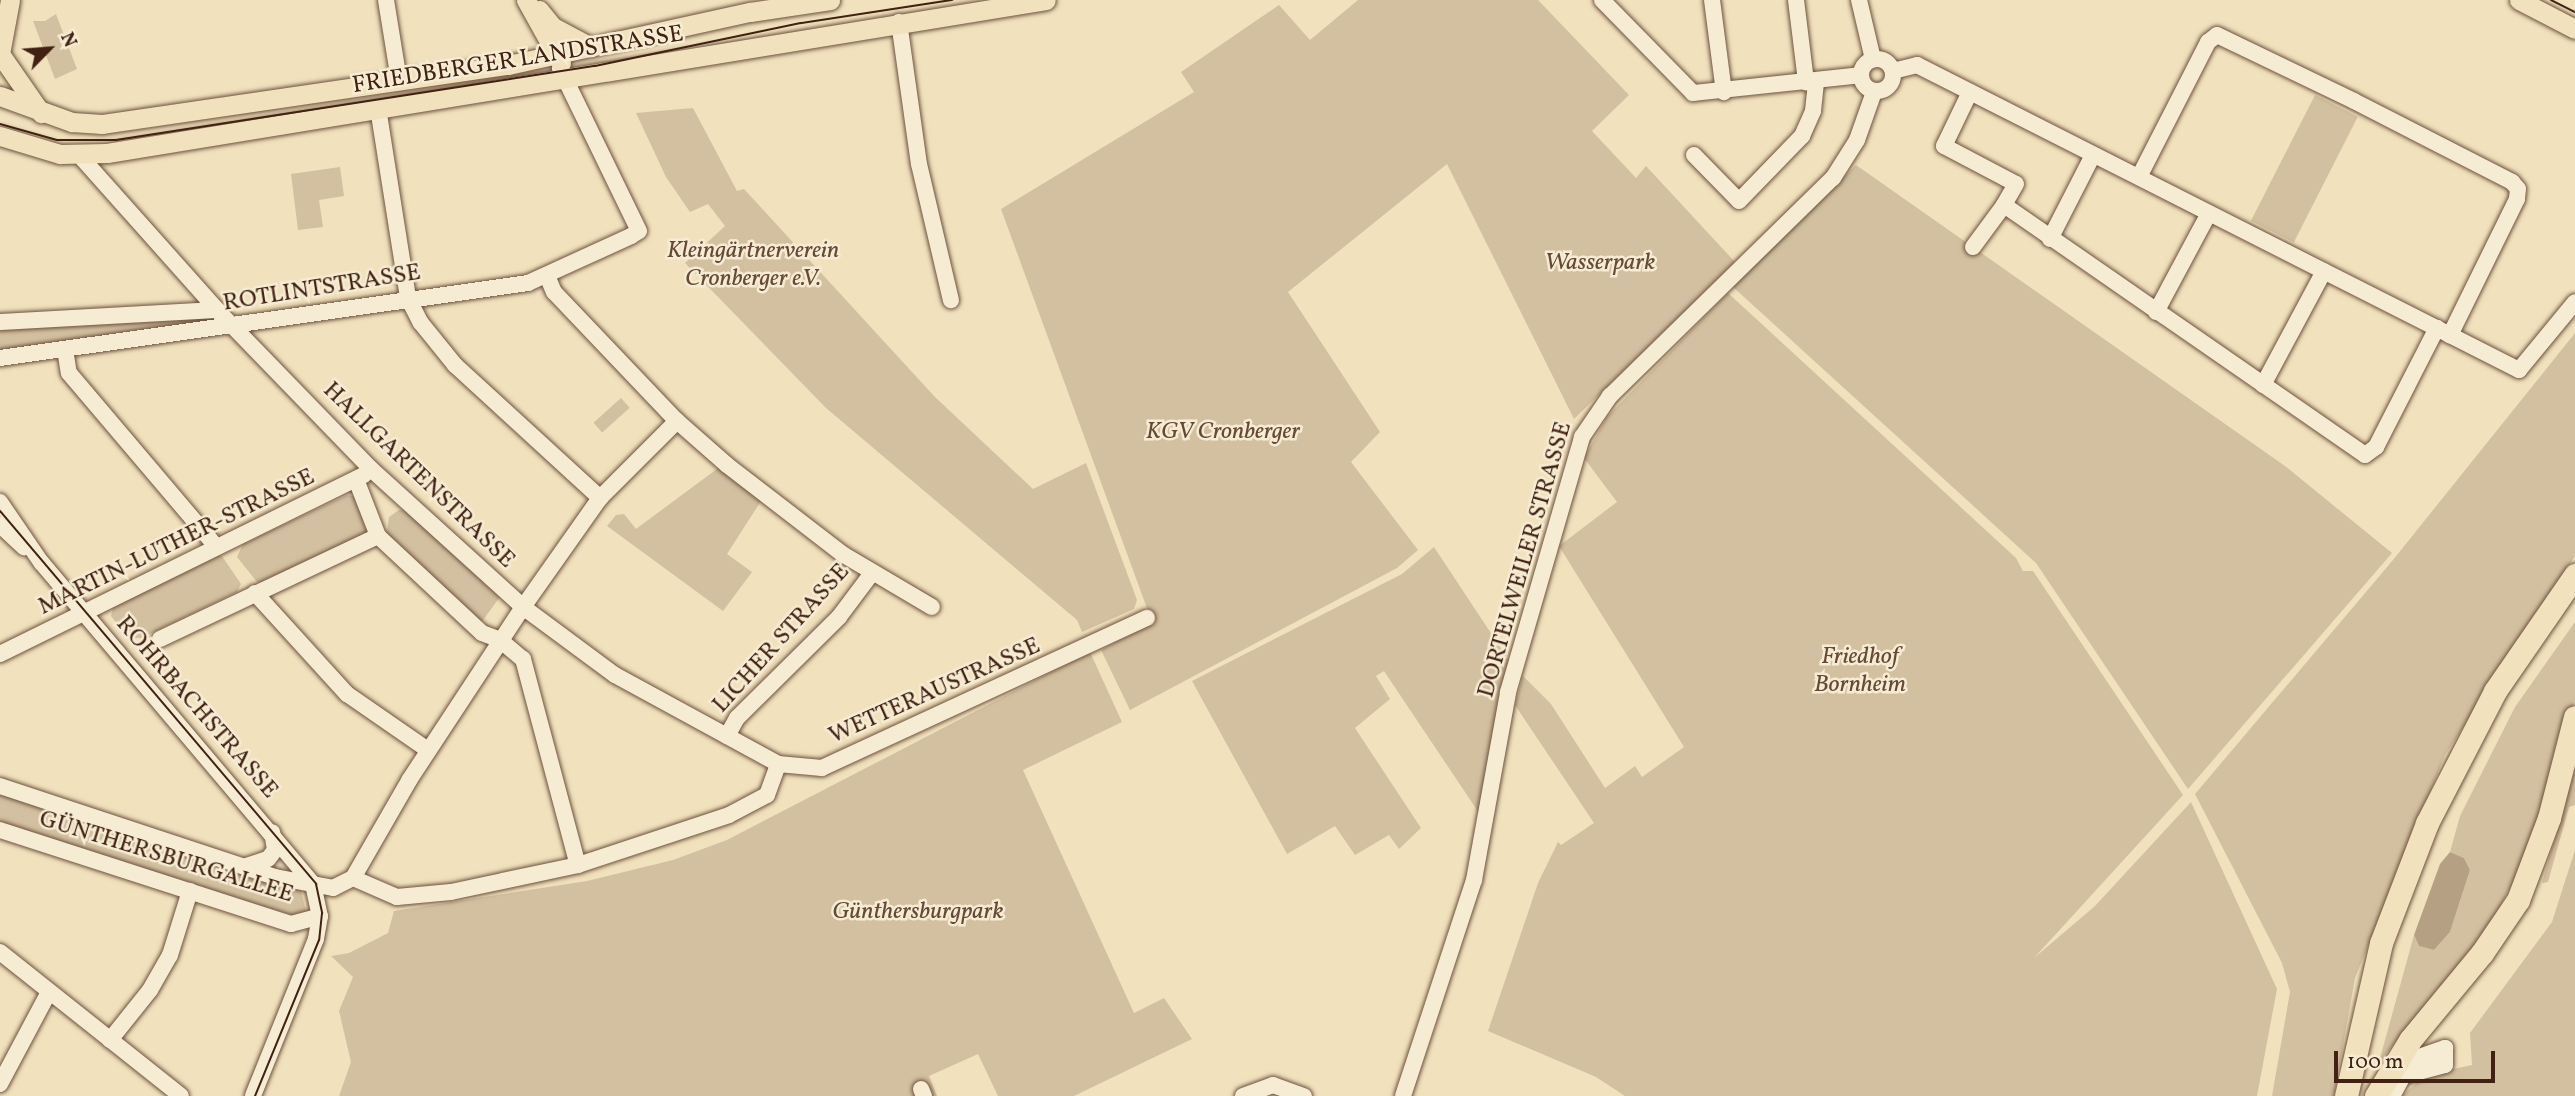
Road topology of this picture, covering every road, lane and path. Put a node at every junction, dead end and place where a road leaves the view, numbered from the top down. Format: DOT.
graph roads {
  1 [pos="10,0"];
  2 [pos="386,0"];
  3 [pos="526,0"];
  4 [pos="532,0"];
  5 [pos="830,0"];
  6 [pos="1046,0"];
  7 [pos="1602,0"];
  8 [pos="1712,0"];
  9 [pos="1796,0"];
  10 [pos="1859,0"];
  11 [pos="2519,0"];
  12 [pos="898,22"];
  13 [pos="2575,29"];
  14 [pos="591,47"];
  15 [pos="551,50"];
  16 [pos="0,54"];
  17 [pos="1873,59"];
  18 [pos="1893,71"];
  19 [pos="1861,75"];
  20 [pos="591,77"];
  21 [pos="399,80"];
  22 [pos="568,81"];
  23 [pos="1811,81"];
  24 [pos="1724,92"];
  25 [pos="1874,92"];
  26 [pos="1970,92"];
  27 [pos="0,96"];
  28 [pos="378,107"];
  29 [pos="42,113"];
  30 [pos="0,136"];
  31 [pos="1694,155"];
  32 [pos="2093,155"];
  33 [pos="79,156"];
  34 [pos="2139,177"];
  35 [pos="2004,205"];
  36 [pos="2209,213"];
  37 [pos="2050,239"];
  38 [pos="1973,247"];
  39 [pos="2324,271"];
  40 [pos="548,278"];
  41 [pos="408,298"];
  42 [pos="951,300"];
  43 [pos="2575,302"];
  44 [pos="217,310"];
  45 [pos="2156,312"];
  46 [pos="0,322"];
  47 [pos="233,326"];
  48 [pos="2444,331"];
  49 [pos="65,349"];
  50 [pos="0,358"];
  51 [pos="2263,385"];
  52 [pos="677,421"];
  53 [pos="371,469"];
  54 [pos="357,482"];
  55 [pos="600,498"];
  56 [pos="0,502"];
  57 [pos="0,526"];
  58 [pos="378,536"];
  59 [pos="215,545"];
  60 [pos="41,562"];
  61 [pos="872,573"];
  62 [pos="2575,575"];
  63 [pos="255,593"];
  64 [pos="2575,597"];
  65 [pos="523,607"];
  66 [pos="932,607"];
  67 [pos="85,613"];
  68 [pos="1147,618"];
  69 [pos="160,639"];
  70 [pos="500,640"];
  71 [pos="0,654"];
  72 [pos="2575,717"];
  73 [pos="727,736"];
  74 [pos="428,750"];
  75 [pos="778,764"];
  76 [pos="0,786"];
  77 [pos="0,830"];
  78 [pos="272,832"];
  79 [pos="579,865"];
  80 [pos="246,866"];
  81 [pos="354,878"];
  82 [pos="313,884"];
  83 [pos="190,891"];
  84 [pos="320,916"];
  85 [pos="0,952"];
  86 [pos="49,992"];
  87 [pos="110,1040"];
  88 [pos="2403,1076"];
  89 [pos="0,1084"];
  90 [pos="181,1096"];
  91 [pos="253,1096"];
  92 [pos="1243,1096"];
  93 [pos="1304,1096"];
  94 [pos="1403,1096"];
  95 [pos="2346,1096"];
  96 [pos="2359,1096"];
  97 [pos="2376,1096"];
  98 [pos="2392,1096"];
  1 -- 16 [label="main road"];
  2 -- 21 [label="street"];
  3 -- 15 [label="main road"];
  4 -- 14 [label="main road"];
  5 -- 14 [label="main road, FRIEDBERGER LANDSTRASSE"];
  6 -- 12 [label="main road, FRIEDBERGER LANDSTRASSE"];
  7 -- 24 [label="street"];
  8 -- 24 [label="street"];
  9 -- 23 [label="street"];
  10 -- 17 [label="street"];
  11 -- 13 [label="main road"];
  12 -- 20 [label="main road, FRIEDBERGER LANDSTRASSE"];
  12 -- 42 [label="street"];
  14 -- 15 [label="main road, FRIEDBERGER LANDSTRASSE"];
  15 -- 20 [label="main road"];
  15 -- 21 [label="main road, FRIEDBERGER LANDSTRASSE"];
  15 -- 22 [label="street"];
  16 -- 29 [label="main road"];
  17 -- 18 [label="street"];
  17 -- 19 [label="street"];
  18 -- 25 [label="street"];
  18 -- 26 [label="street"];
  19 -- 23 [label="street"];
  19 -- 25 [label="street"];
  20 -- 22 [label="main road, FRIEDBERGER LANDSTRASSE"];
  21 -- 29 [label="main road, FRIEDBERGER LANDSTRASSE"];
  22 -- 28 [label="main road, FRIEDBERGER LANDSTRASSE"];
  22 -- 40 [label="street, ROTLINTSTRASSE"];
  23 -- 24 [label="street"];
  23 -- 31 [label="street"];
  25 -- 94 [label="street, DORTELWEILER STRASSE"];
  26 -- 32 [label="street"];
  26 -- 35 [label="street"];
  27 -- 29 [label="main road, FRIEDBERGER LANDSTRASSE"];
  28 -- 33 [label="main road, FRIEDBERGER LANDSTRASSE"];
  28 -- 41 [label="street"];
  30 -- 33 [label="main road, FRIEDBERGER LANDSTRASSE"];
  32 -- 34 [label="street"];
  32 -- 37 [label="street"];
  33 -- 44 [label="street, HALLGARTENSTRASSE"];
  34 -- 36 [label="street"];
  34 -- 48 [label="street"];
  35 -- 37 [label="street"];
  35 -- 38 [label="street"];
  36 -- 39 [label="street"];
  36 -- 45 [label="street"];
  37 -- 45 [label="street"];
  39 -- 48 [label="street"];
  39 -- 51 [label="street"];
  40 -- 41 [label="street, ROTLINTSTRASSE"];
  40 -- 52 [label="street"];
  41 -- 47 [label="street, ROTLINTSTRASSE"];
  41 -- 55 [label="street"];
  43 -- 48 [label="street"];
  44 -- 46 [label="street, ROTLINTSTRASSE"];
  44 -- 47 [label="street, HALLGARTENSTRASSE"];
  45 -- 51 [label="street"];
  47 -- 49 [label="street, ROTLINTSTRASSE"];
  47 -- 53 [label="street, HALLGARTENSTRASSE"];
  48 -- 51 [label="street"];
  49 -- 50 [label="street, ROTLINTSTRASSE"];
  49 -- 59 [label="street"];
  52 -- 55 [label="street"];
  52 -- 61 [label="street"];
  53 -- 54 [label="street, MARTIN-LUTHER-STRASSE"];
  53 -- 65 [label="street, HALLGARTENSTRASSE"];
  54 -- 58 [label="street, HALLGARTENSTRASSE"];
  54 -- 59 [label="street, MARTIN-LUTHER-STRASSE"];
  55 -- 65 [label="street"];
  56 -- 60 [label="street, ROHRBACHSTRASSE"];
  57 -- 60 [label="street, ROHRBACHSTRASSE"];
  58 -- 63 [label="street"];
  58 -- 70 [label="street, HALLGARTENSTRASSE"];
  59 -- 67 [label="street, MARTIN-LUTHER-STRASSE"];
  60 -- 67 [label="street, ROHRBACHSTRASSE"];
  61 -- 66 [label="street"];
  61 -- 73 [label="street, LICHER STRASSE"];
  62 -- 95 [label="highway"];
  63 -- 69 [label="street"];
  63 -- 74 [label="street"];
  64 -- 96 [label="highway"];
  65 -- 70 [label="street"];
  65 -- 73 [label="street, HALLGARTENSTRASSE"];
  67 -- 71 [label="street, MARTIN-LUTHER-STRASSE"];
  67 -- 78 [label="street, ROHRBACHSTRASSE"];
  68 -- 75 [label="street, WETTERAUSTRASSE"];
  70 -- 74 [label="street"];
  70 -- 79 [label="street, HALLGARTENSTRASSE"];
  72 -- 97 [label="highway"];
  73 -- 75 [label="street, HALLGARTENSTRASSE"];
  74 -- 81 [label="street"];
  75 -- 79 [label="street"];
  76 -- 80 [label="street, GÜNTHERSBURGALLEE"];
  77 -- 83 [label="street, GÜNTHERSBURGALLEE"];
  78 -- 80 [label="street, GÜNTHERSBURGALLEE"];
  78 -- 82 [label="street, ROHRBACHSTRASSE"];
  79 -- 81 [label="street"];
  80 -- 82 [label="street, GÜNTHERSBURGALLEE"];
  81 -- 82 [label="street, GÜNTHERSBURGALLEE"];
  82 -- 84 [label="street"];
  83 -- 84 [label="street, GÜNTHERSBURGALLEE"];
  83 -- 87 [label="street"];
  84 -- 91 [label="street"];
  85 -- 86 [label="street"];
  86 -- 87 [label="street"];
  86 -- 89 [label="street"];
  87 -- 90 [label="street"];
  88 -- 98 [label="street"];
  92 -- 93 [label="street"];
}
